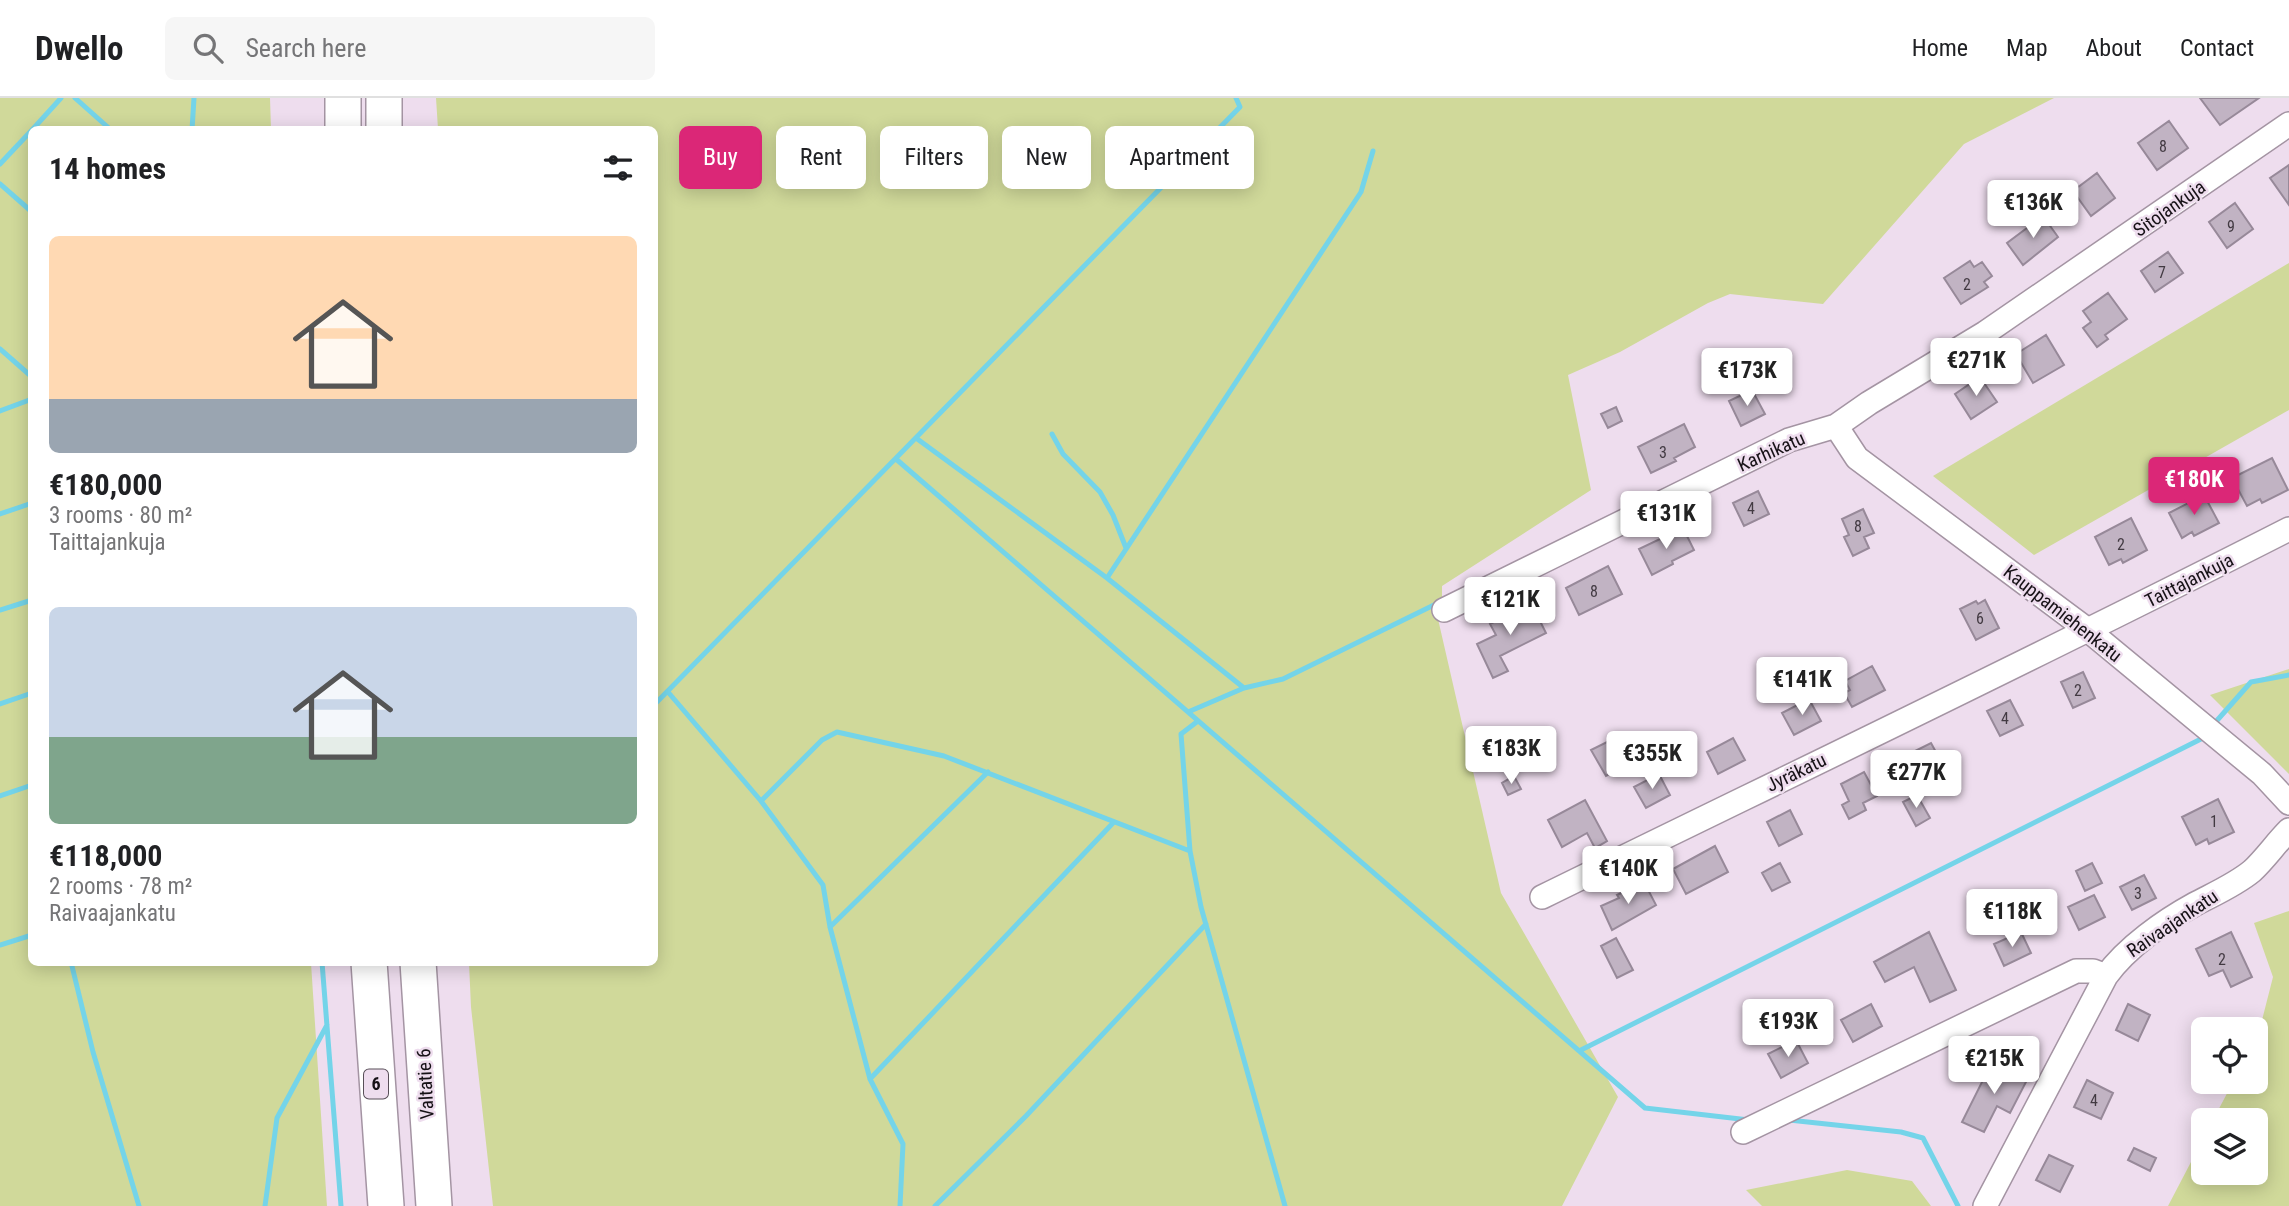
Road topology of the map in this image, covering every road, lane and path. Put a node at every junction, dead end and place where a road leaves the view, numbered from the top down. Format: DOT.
graph roads {
  1 [pos="343,98"];
  2 [pos="384,98"];
  3 [pos="2289,124"];
  4 [pos="343,126"];
  5 [pos="384,126"];
  6 [pos="1836,426"];
  7 [pos="2289,529"];
  8 [pos="1444,611"];
  9 [pos="2088,631"];
  10 [pos="2289,803"];
  11 [pos="2289,830"];
  12 [pos="1542,897"];
  13 [pos="369,966"];
  14 [pos="418,966"];
  15 [pos="2106,976"];
  16 [pos="1743,1132"];
  17 [pos="386,1206"];
  18 [pos="434,1206"];
  19 [pos="1985,1206"];
  1 -- 4 [label="highway"];
  2 -- 5 [label="highway"];
  3 -- 6 [label="street, Sitojankuja"];
  6 -- 8 [label="street, Karhikatu"];
  6 -- 9 [label="street, Kauppamiehenkatu"];
  7 -- 9 [label="street, Taittajankuja"];
  9 -- 10 [label="street, Kauppamiehenkatu"];
  9 -- 12 [label="street, Jyräkatu"];
  11 -- 15 [label="street, Raivaajankatu"];
  13 -- 17 [label="highway, 6"];
  14 -- 18 [label="highway, Valtatie 6"];
  15 -- 16 [label="street"];
  15 -- 19 [label="street, Raivaajankatu"];
}
